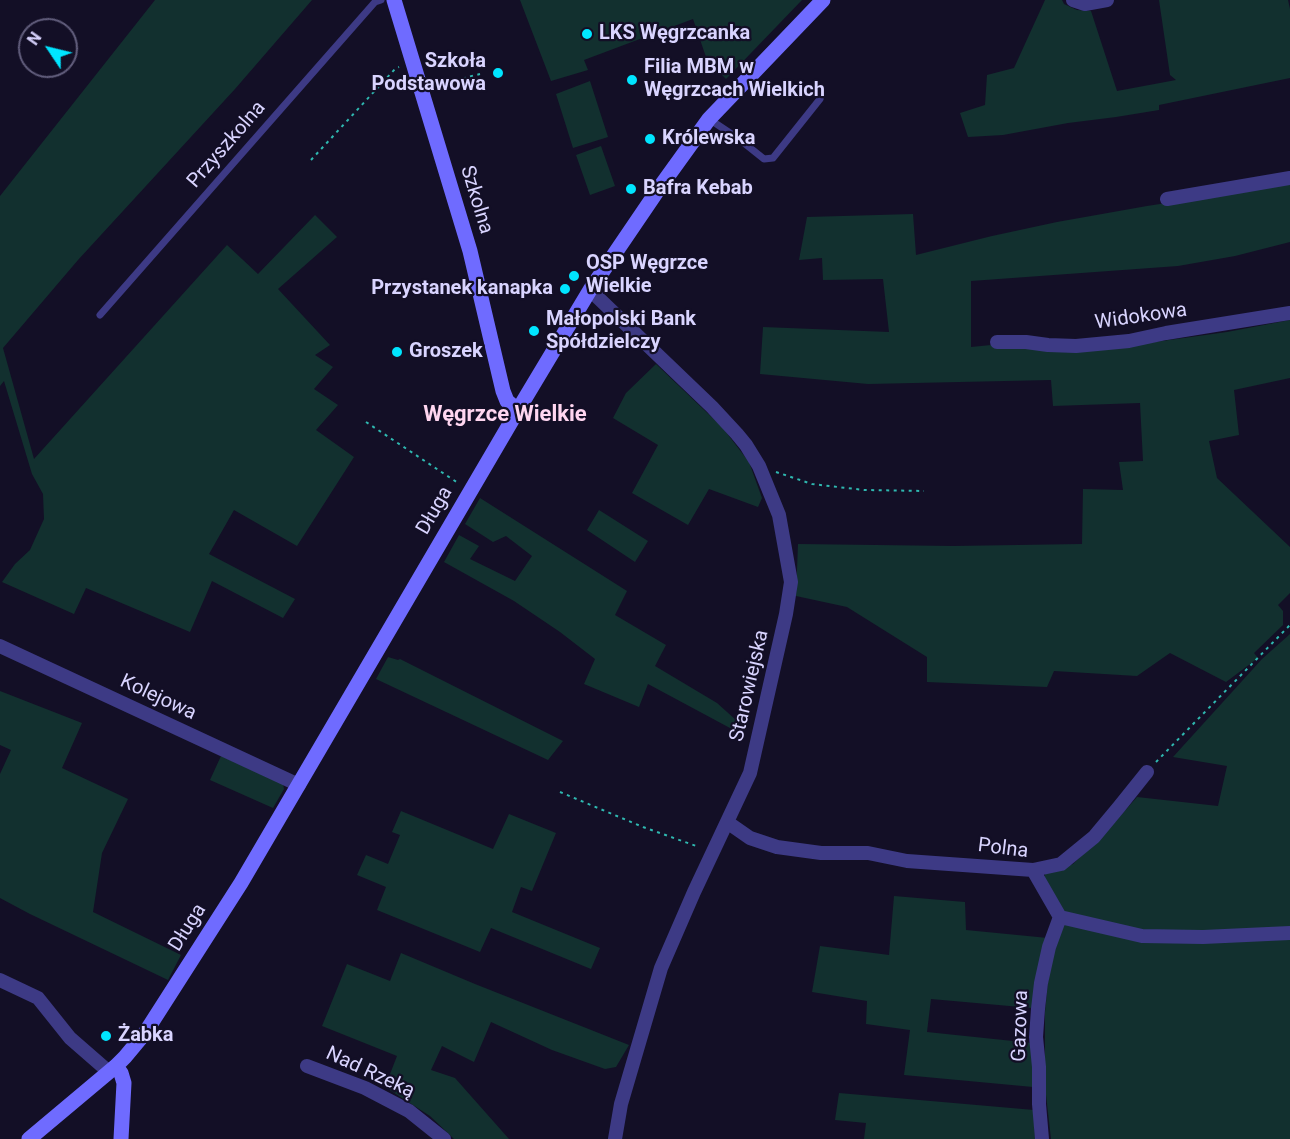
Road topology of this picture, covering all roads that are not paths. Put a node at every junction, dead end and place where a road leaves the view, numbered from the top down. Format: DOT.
graph roads {
  1 [pos="381,0"];
  2 [pos="394,0"];
  3 [pos="823,0"];
  4 [pos="1073,0"];
  5 [pos="1107,0"];
  6 [pos="820,99"];
  7 [pos="709,119"];
  8 [pos="1290,178"];
  9 [pos="1167,199"];
  10 [pos="590,290"];
  11 [pos="1290,313"];
  12 [pos="100,315"];
  13 [pos="997,342"];
  14 [pos="518,410"];
  15 [pos="0,646"];
  16 [pos="1146,772"];
  17 [pos="299,785"];
  18 [pos="727,822"];
  19 [pos="1033,870"];
  20 [pos="1060,917"];
  21 [pos="1290,933"];
  22 [pos="0,980"];
  23 [pos="307,1066"];
  24 [pos="112,1069"];
  25 [pos="29,1139"];
  26 [pos="121,1139"];
  27 [pos="444,1139"];
  28 [pos="615,1139"];
  29 [pos="1042,1139"];
  1 -- 12 [label="lane, Przyszkolna"];
  2 -- 14 [label="street, Szkolna"];
  3 -- 7 [label="street, Długa"];
  4 -- 5 [label="street"];
  6 -- 7 [label="lane"];
  7 -- 10 [label="street, Długa"];
  8 -- 9 [label="street"];
  10 -- 14 [label="street, Długa"];
  10 -- 18 [label="street, Starowiejska"];
  11 -- 13 [label="street, Widokowa"];
  14 -- 17 [label="street, Długa"];
  15 -- 17 [label="street, Kolejowa"];
  16 -- 19 [label="street"];
  17 -- 24 [label="street, Długa"];
  18 -- 19 [label="street, Polna"];
  18 -- 28 [label="street, Starowiejska"];
  19 -- 20 [label="street, Polna"];
  20 -- 21 [label="street"];
  20 -- 29 [label="street, Gazowa"];
  22 -- 24 [label="street"];
  23 -- 27 [label="street, Nad Rzeką"];
  24 -- 25 [label="street, Długa"];
  24 -- 26 [label="street"];
}
